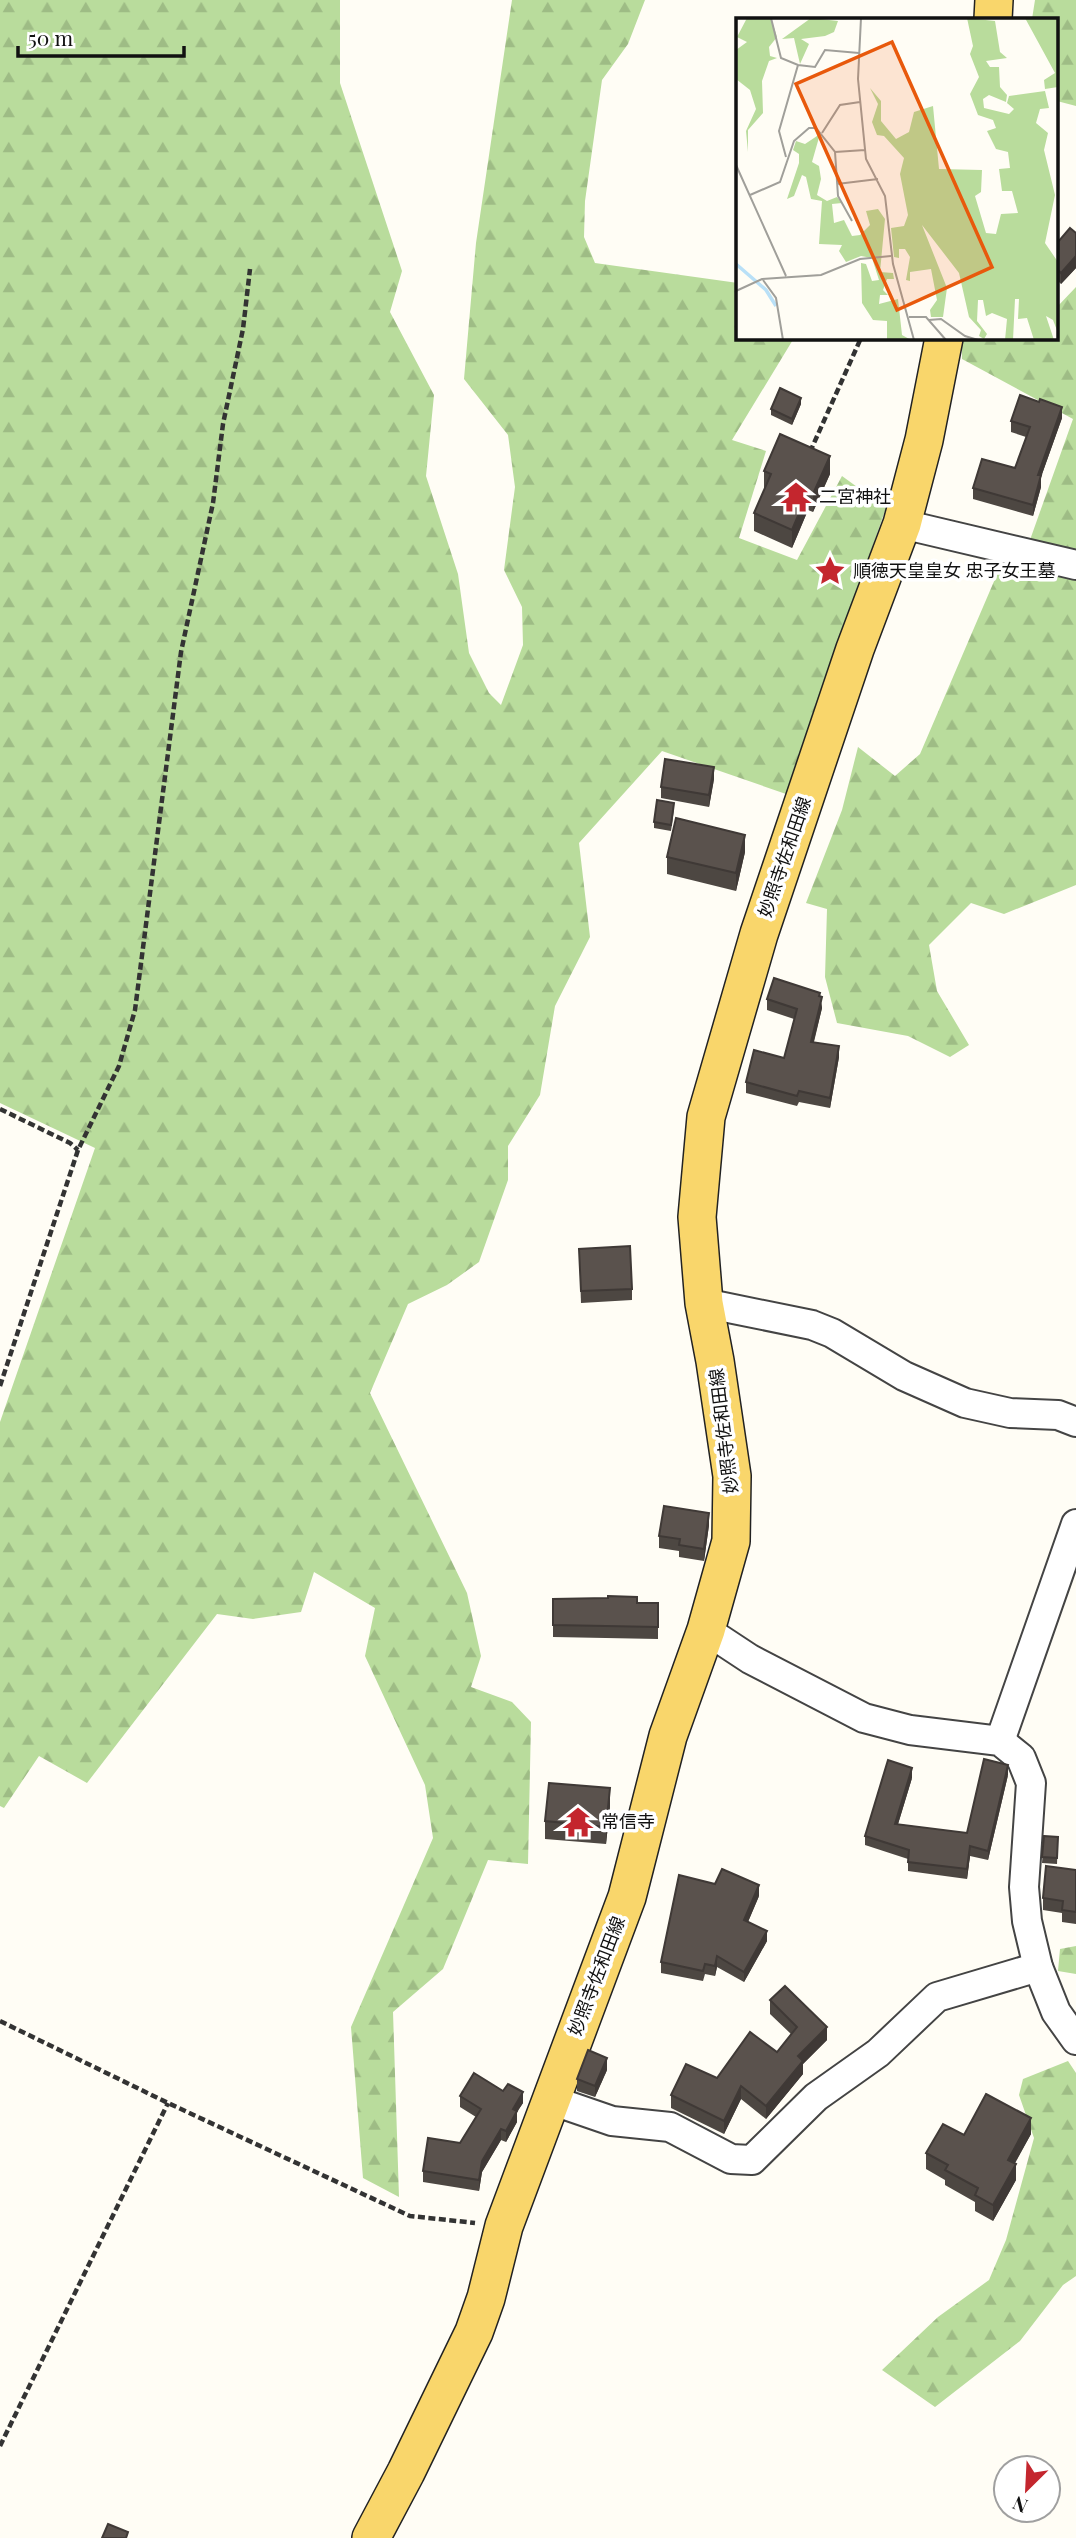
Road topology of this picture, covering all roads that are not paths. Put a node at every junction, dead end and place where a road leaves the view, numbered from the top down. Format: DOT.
graph roads {
  1 [pos="994,0"];
  2 [pos="993,18"];
  3 [pos="944,340"];
  4 [pos="902,524"];
  5 [pos="1076,565"];
  6 [pos="704,1303"];
  7 [pos="1076,1422"];
  8 [pos="1076,1524"];
  9 [pos="706,1630"];
  10 [pos="1000,1741"];
  11 [pos="1038,1967"];
  12 [pos="1076,2040"];
  13 [pos="551,2100"];
  14 [pos="371,2538"];
  1 -- 2 [label="main road"];
  3 -- 4 [label="main road, 妙照寺佐和田線"];
  4 -- 5 [label="street"];
  4 -- 6 [label="main road, 妙照寺佐和田線"];
  6 -- 7 [label="street"];
  6 -- 9 [label="main road, 妙照寺佐和田線"];
  8 -- 10 [label="street"];
  9 -- 10 [label="street"];
  9 -- 13 [label="main road, 妙照寺佐和田線"];
  10 -- 11 [label="street"];
  11 -- 12 [label="street"];
  11 -- 13 [label="street"];
  13 -- 14 [label="main road, 妙照寺佐和田線"];
}
